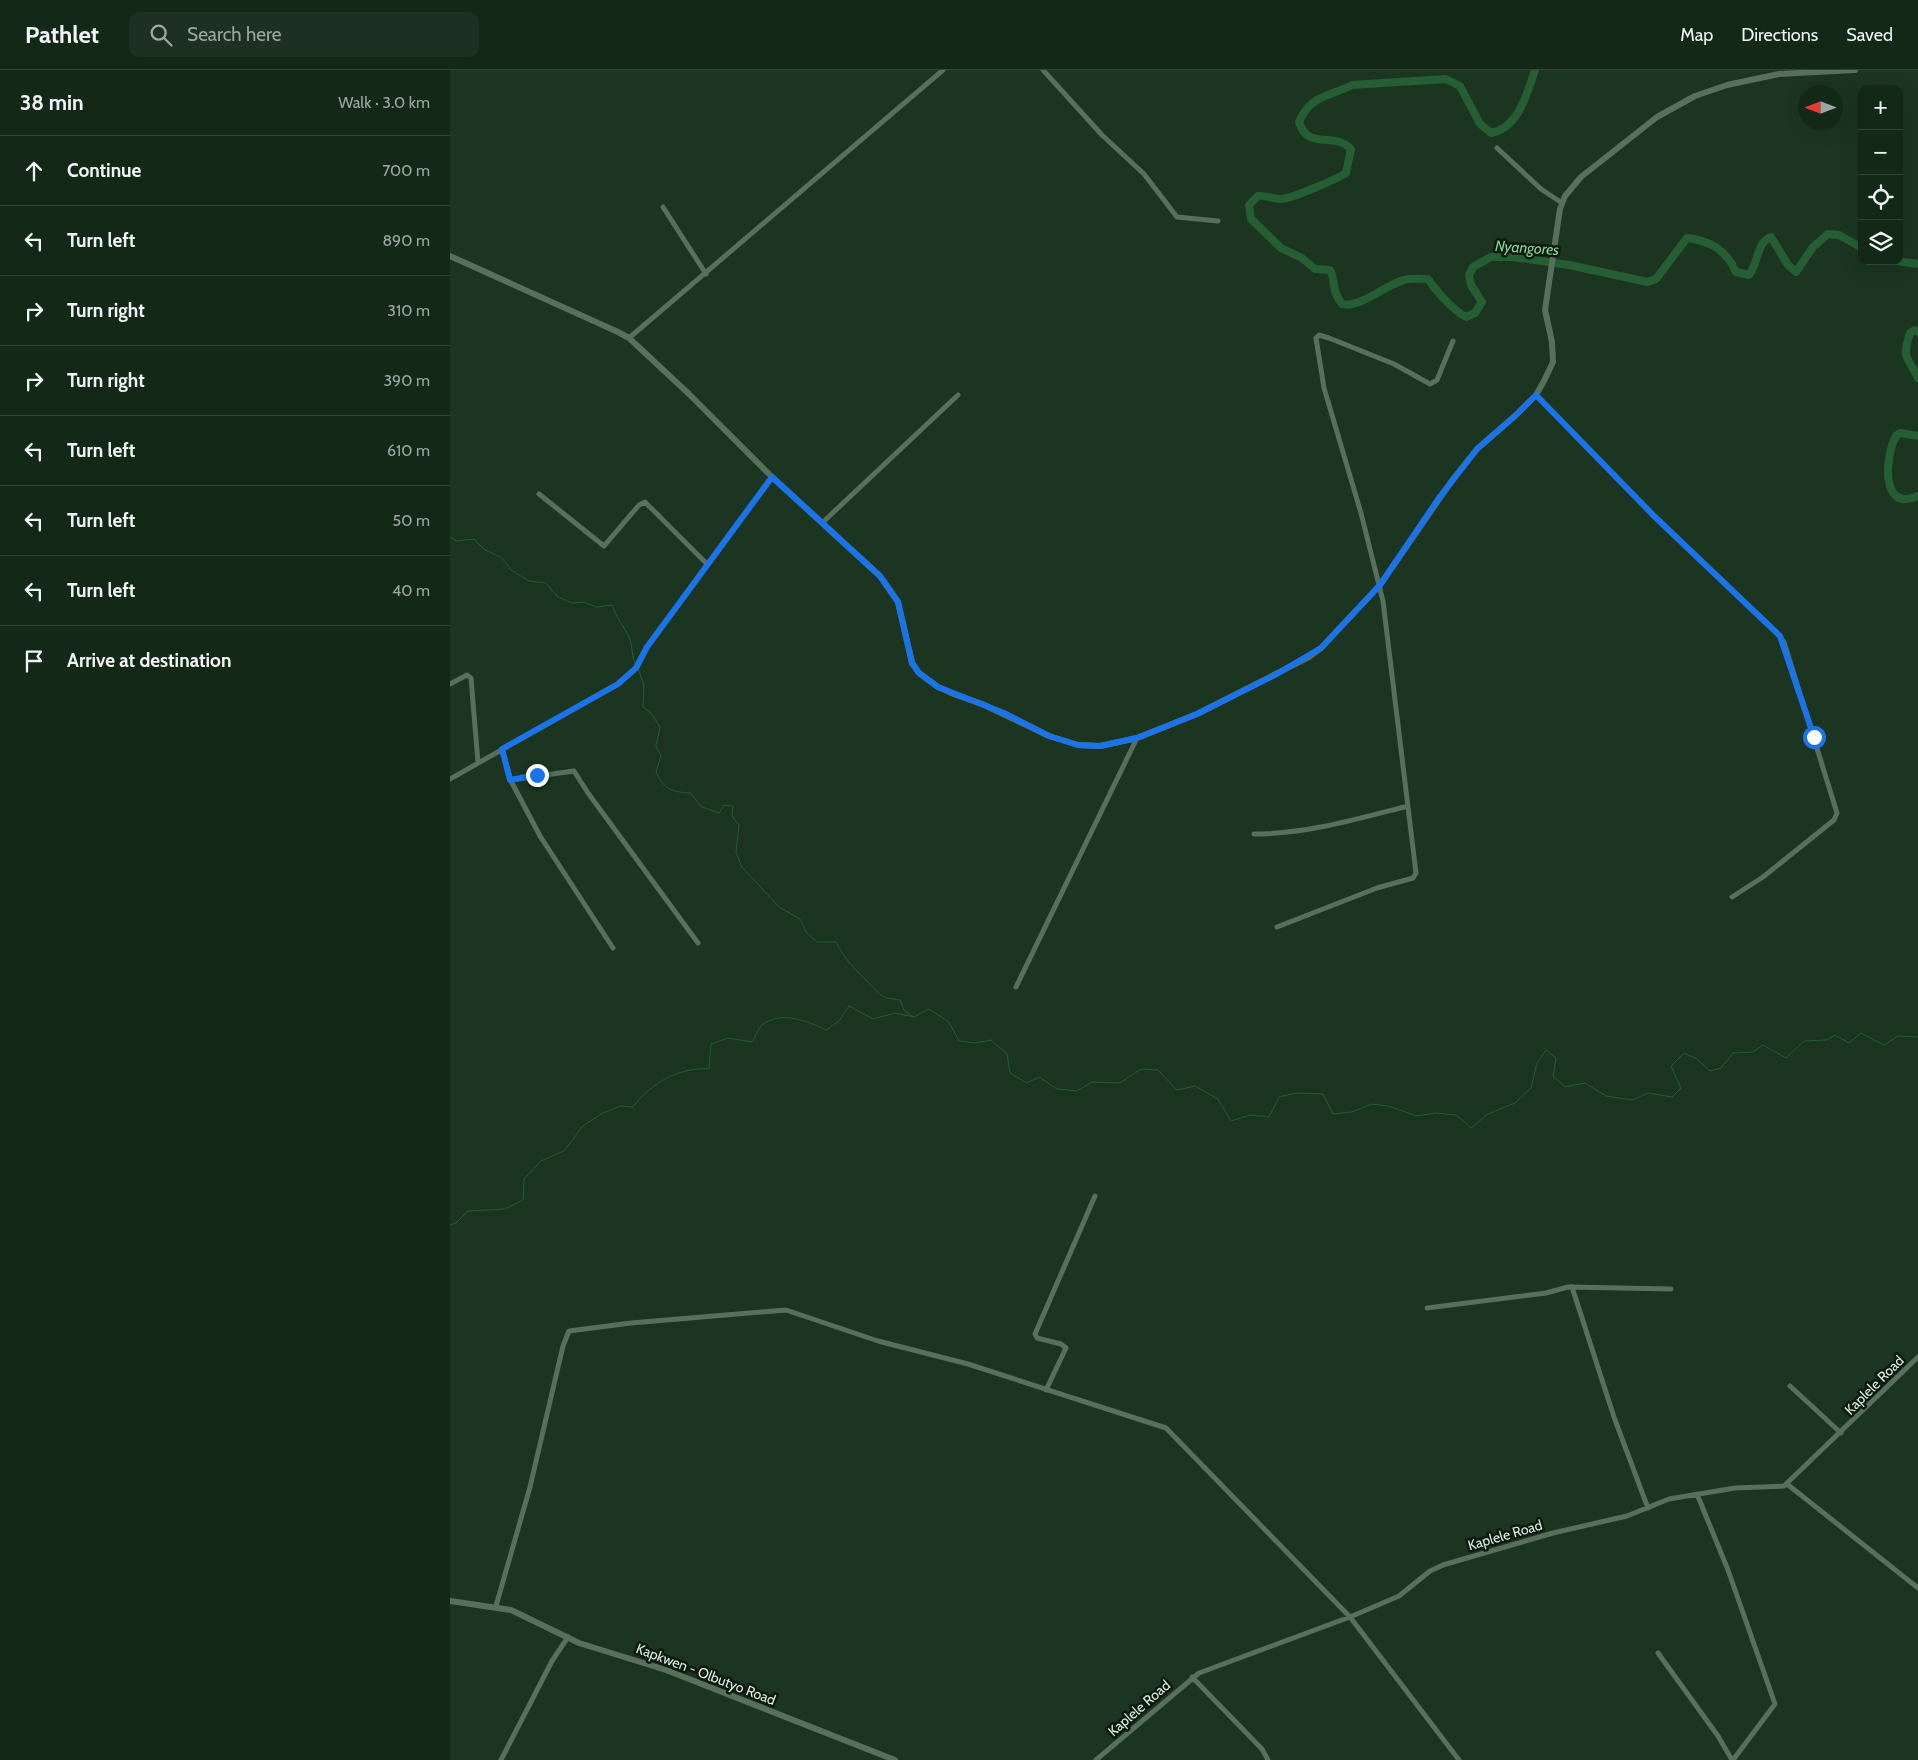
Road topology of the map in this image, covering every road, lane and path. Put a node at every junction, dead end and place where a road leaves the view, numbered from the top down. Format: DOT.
graph roads {
  1 [pos="943,70"];
  2 [pos="1043,70"];
  3 [pos="1855,70"];
  4 [pos="1498,148"];
  5 [pos="1562,203"];
  6 [pos="663,207"];
  7 [pos="1218,221"];
  8 [pos="450,256"];
  9 [pos="706,274"];
  10 [pos="629,338"];
  11 [pos="1453,341"];
  12 [pos="958,395"];
  13 [pos="1536,395"];
  14 [pos="772,477"];
  15 [pos="539,494"];
  16 [pos="822,523"];
  17 [pos="708,565"];
  18 [pos="1380,585"];
  19 [pos="450,684"];
  20 [pos="1137,738"];
  21 [pos="502,749"];
  22 [pos="478,763"];
  23 [pos="450,779"];
  24 [pos="510,780"];
  25 [pos="1408,806"];
  26 [pos="1254,834"];
  27 [pos="1732,896"];
  28 [pos="1277,927"];
  29 [pos="698,943"];
  30 [pos="613,948"];
  31 [pos="1016,987"];
  32 [pos="1095,1196"];
  33 [pos="1572,1287"];
  34 [pos="1671,1289"];
  35 [pos="1427,1308"];
  36 [pos="1918,1357"];
  37 [pos="1790,1386"];
  38 [pos="1046,1390"];
  39 [pos="1841,1433"];
  40 [pos="1787,1484"];
  41 [pos="1697,1494"];
  42 [pos="1648,1508"];
  43 [pos="1918,1588"];
  44 [pos="450,1601"];
  45 [pos="496,1606"];
  46 [pos="1350,1617"];
  47 [pos="568,1636"];
  48 [pos="1658,1653"];
  49 [pos="1192,1677"];
  50 [pos="501,1760"];
  51 [pos="895,1760"];
  52 [pos="1096,1760"];
  53 [pos="1268,1760"];
  54 [pos="1459,1760"];
  55 [pos="1732,1760"];
  1 -- 9 [label="street"];
  2 -- 7 [label="street"];
  3 -- 5 [label="street"];
  4 -- 5 [label="street"];
  5 -- 13 [label="street"];
  6 -- 9 [label="street"];
  8 -- 10 [label="street"];
  9 -- 10 [label="street"];
  10 -- 14 [label="street"];
  11 -- 18 [label="street"];
  12 -- 16 [label="street"];
  13 -- 18 [label="street"];
  13 -- 27 [label="street"];
  14 -- 16 [label="street"];
  14 -- 17 [label="street"];
  15 -- 17 [label="street"];
  16 -- 20 [label="street"];
  17 -- 21 [label="street"];
  18 -- 20 [label="street"];
  18 -- 25 [label="street"];
  19 -- 22 [label="street"];
  20 -- 31 [label="street"];
  21 -- 22 [label="street"];
  21 -- 24 [label="street"];
  22 -- 23 [label="street"];
  24 -- 29 [label="street"];
  24 -- 30 [label="street"];
  25 -- 26 [label="street"];
  25 -- 28 [label="street"];
  32 -- 38 [label="street"];
  33 -- 34 [label="street"];
  33 -- 35 [label="street"];
  33 -- 42 [label="street"];
  36 -- 39 [label="street, Kaplele Road"];
  37 -- 39 [label="street"];
  38 -- 45 [label="street"];
  38 -- 46 [label="street"];
  39 -- 40 [label="street, Kaplele Road"];
  40 -- 41 [label="street, Kaplele Road"];
  40 -- 43 [label="street"];
  41 -- 42 [label="street, Kaplele Road"];
  41 -- 55 [label="street"];
  42 -- 46 [label="street, Kaplele Road"];
  44 -- 45 [label="street, Kapkwen - Olbutyo Road"];
  45 -- 47 [label="street, Kapkwen - Olbutyo Road"];
  46 -- 49 [label="street, Kaplele Road"];
  46 -- 54 [label="street"];
  47 -- 50 [label="street"];
  47 -- 51 [label="street, Kapkwen - Olbutyo Road"];
  48 -- 55 [label="street"];
  49 -- 52 [label="street, Kaplele Road"];
  49 -- 53 [label="street"];
}
